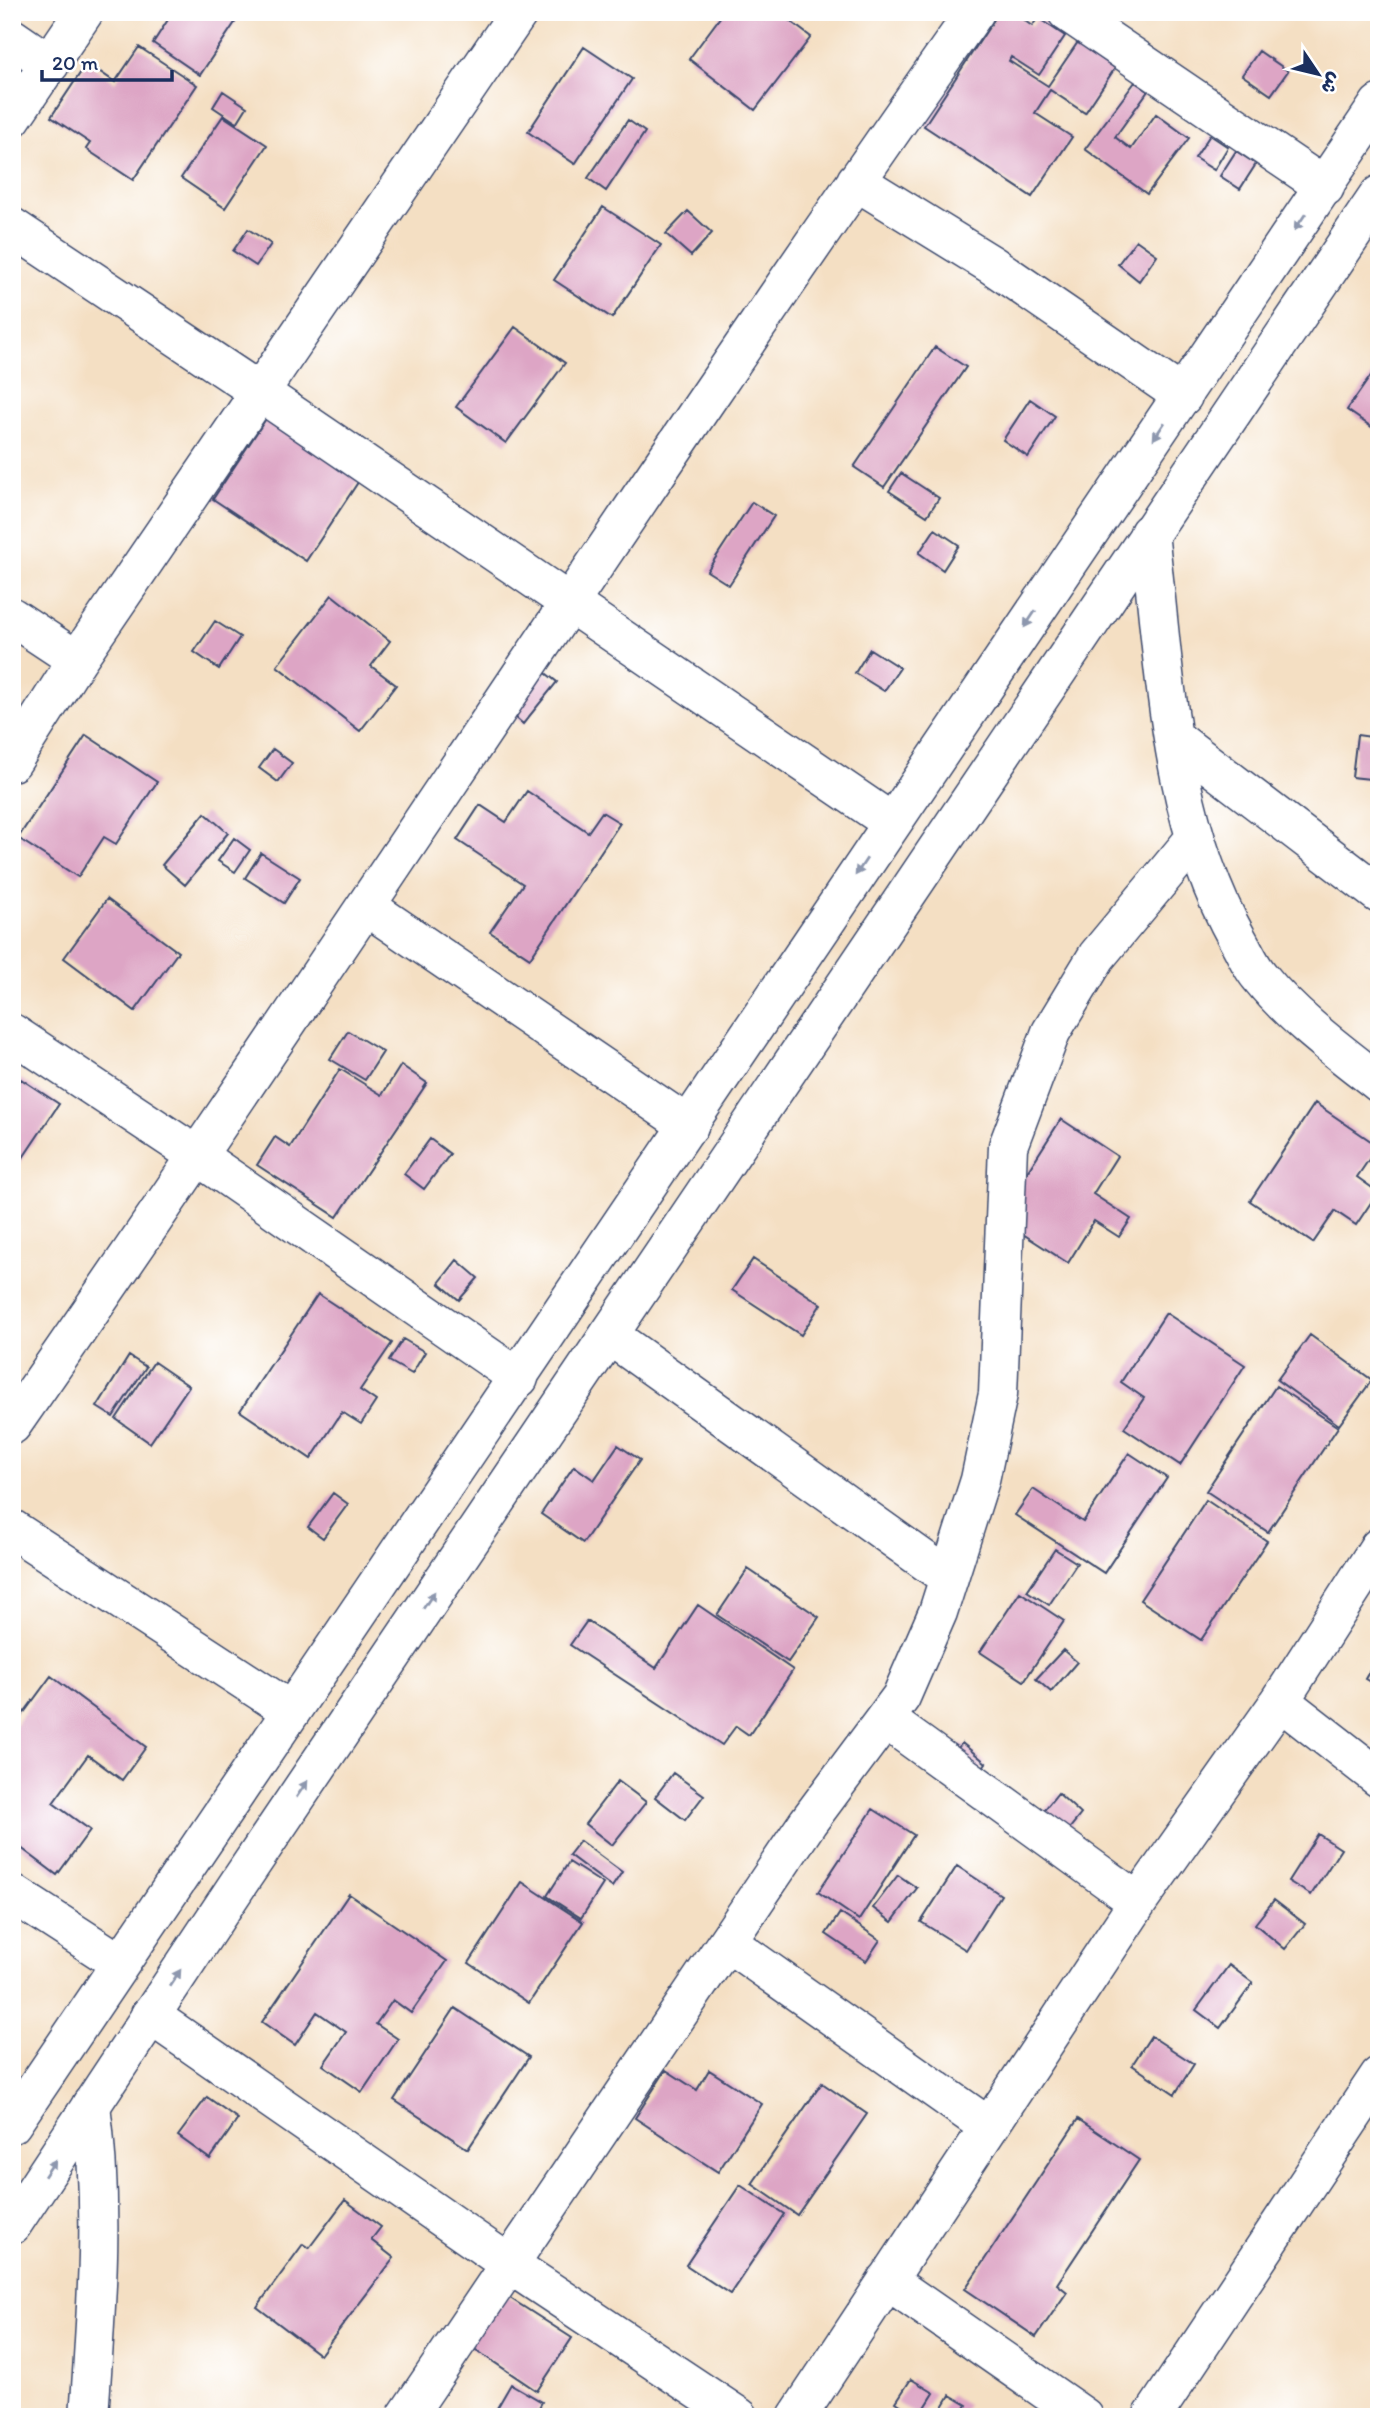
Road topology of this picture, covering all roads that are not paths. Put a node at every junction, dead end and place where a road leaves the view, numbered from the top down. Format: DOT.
graph roads {
  1 [pos="84,12"];
  2 [pos="519,12"];
  3 [pos="975,12"];
  4 [pos="1067,12"];
  5 [pos="12,38"];
  6 [pos="50,64"];
  7 [pos="1379,104"];
  8 [pos="12,118"];
  9 [pos="856,180"];
  10 [pos="1325,187"];
  11 [pos="1377,203"];
  12 [pos="12,228"];
  13 [pos="261,393"];
  14 [pos="1183,396"];
  15 [pos="1149,533"];
  16 [pos="569,603"];
  17 [pos="12,617"];
  18 [pos="77,660"];
  19 [pos="1173,737"];
  20 [pos="12,762"];
  21 [pos="891,822"];
  22 [pos="1195,838"];
  23 [pos="1379,894"];
  24 [pos="366,906"];
  25 [pos="12,1033"];
  26 [pos="1379,1083"];
  27 [pos="689,1126"];
  28 [pos="199,1157"];
  29 [pos="609,1335"];
  30 [pos="520,1378"];
  31 [pos="12,1425"];
  32 [pos="12,1529"];
  33 [pos="1379,1547"];
  34 [pos="949,1578"];
  35 [pos="1280,1701"];
  36 [pos="291,1711"];
  37 [pos="885,1719"];
  38 [pos="1379,1778"];
  39 [pos="12,1893"];
  40 [pos="1138,1902"];
  41 [pos="727,1942"];
  42 [pos="120,1963"];
  43 [pos="150,2015"];
  44 [pos="1379,2076"];
  45 [pos="91,2105"];
  46 [pos="12,2124"];
  47 [pos="989,2127"];
  48 [pos="12,2225"];
  49 [pos="509,2263"];
  50 [pos="887,2280"];
  51 [pos="89,2417"];
  52 [pos="406,2417"];
  53 [pos="739,2417"];
  54 [pos="797,2417"];
  55 [pos="1084,2417"];
  56 [pos="1152,2417"];
  1 -- 6 [label="street"];
  2 -- 13 [label="street"];
  3 -- 9 [label="street"];
  4 -- 10 [label="street"];
  5 -- 6 [label="street"];
  6 -- 8 [label="street"];
  7 -- 10 [label="street"];
  9 -- 14 [label="street"];
  9 -- 16 [label="street"];
  10 -- 14 [label="street, one-way"];
  11 -- 15 [label="street"];
  12 -- 13 [label="street"];
  13 -- 16 [label="street"];
  13 -- 18 [label="street"];
  14 -- 21 [label="street, one-way"];
  15 -- 19 [label="street"];
  15 -- 29 [label="street"];
  16 -- 21 [label="street"];
  16 -- 24 [label="street"];
  17 -- 18 [label="street"];
  18 -- 20 [label="street"];
  19 -- 22 [label="street"];
  19 -- 23 [label="street"];
  21 -- 27 [label="street, one-way"];
  22 -- 26 [label="street"];
  22 -- 34 [label="street"];
  24 -- 27 [label="street"];
  24 -- 28 [label="street"];
  25 -- 28 [label="street"];
  27 -- 30 [label="street"];
  28 -- 30 [label="street"];
  28 -- 31 [label="street"];
  29 -- 34 [label="street"];
  43 -- 29 [label="street, one-way"];
  30 -- 36 [label="street"];
  32 -- 36 [label="street"];
  33 -- 35 [label="street"];
  34 -- 37 [label="street"];
  35 -- 38 [label="street"];
  35 -- 40 [label="street"];
  36 -- 42 [label="street"];
  37 -- 40 [label="street"];
  37 -- 41 [label="street"];
  39 -- 42 [label="street"];
  40 -- 47 [label="street"];
  41 -- 47 [label="street"];
  41 -- 49 [label="street"];
  42 -- 46 [label="street"];
  43 -- 45 [label="street"];
  43 -- 49 [label="street"];
  44 -- 56 [label="street"];
  48 -- 45 [label="street, one-way"];
  45 -- 51 [label="street"];
  47 -- 50 [label="street"];
  49 -- 52 [label="street"];
  49 -- 53 [label="street"];
  50 -- 54 [label="street"];
  50 -- 55 [label="street"];
}
